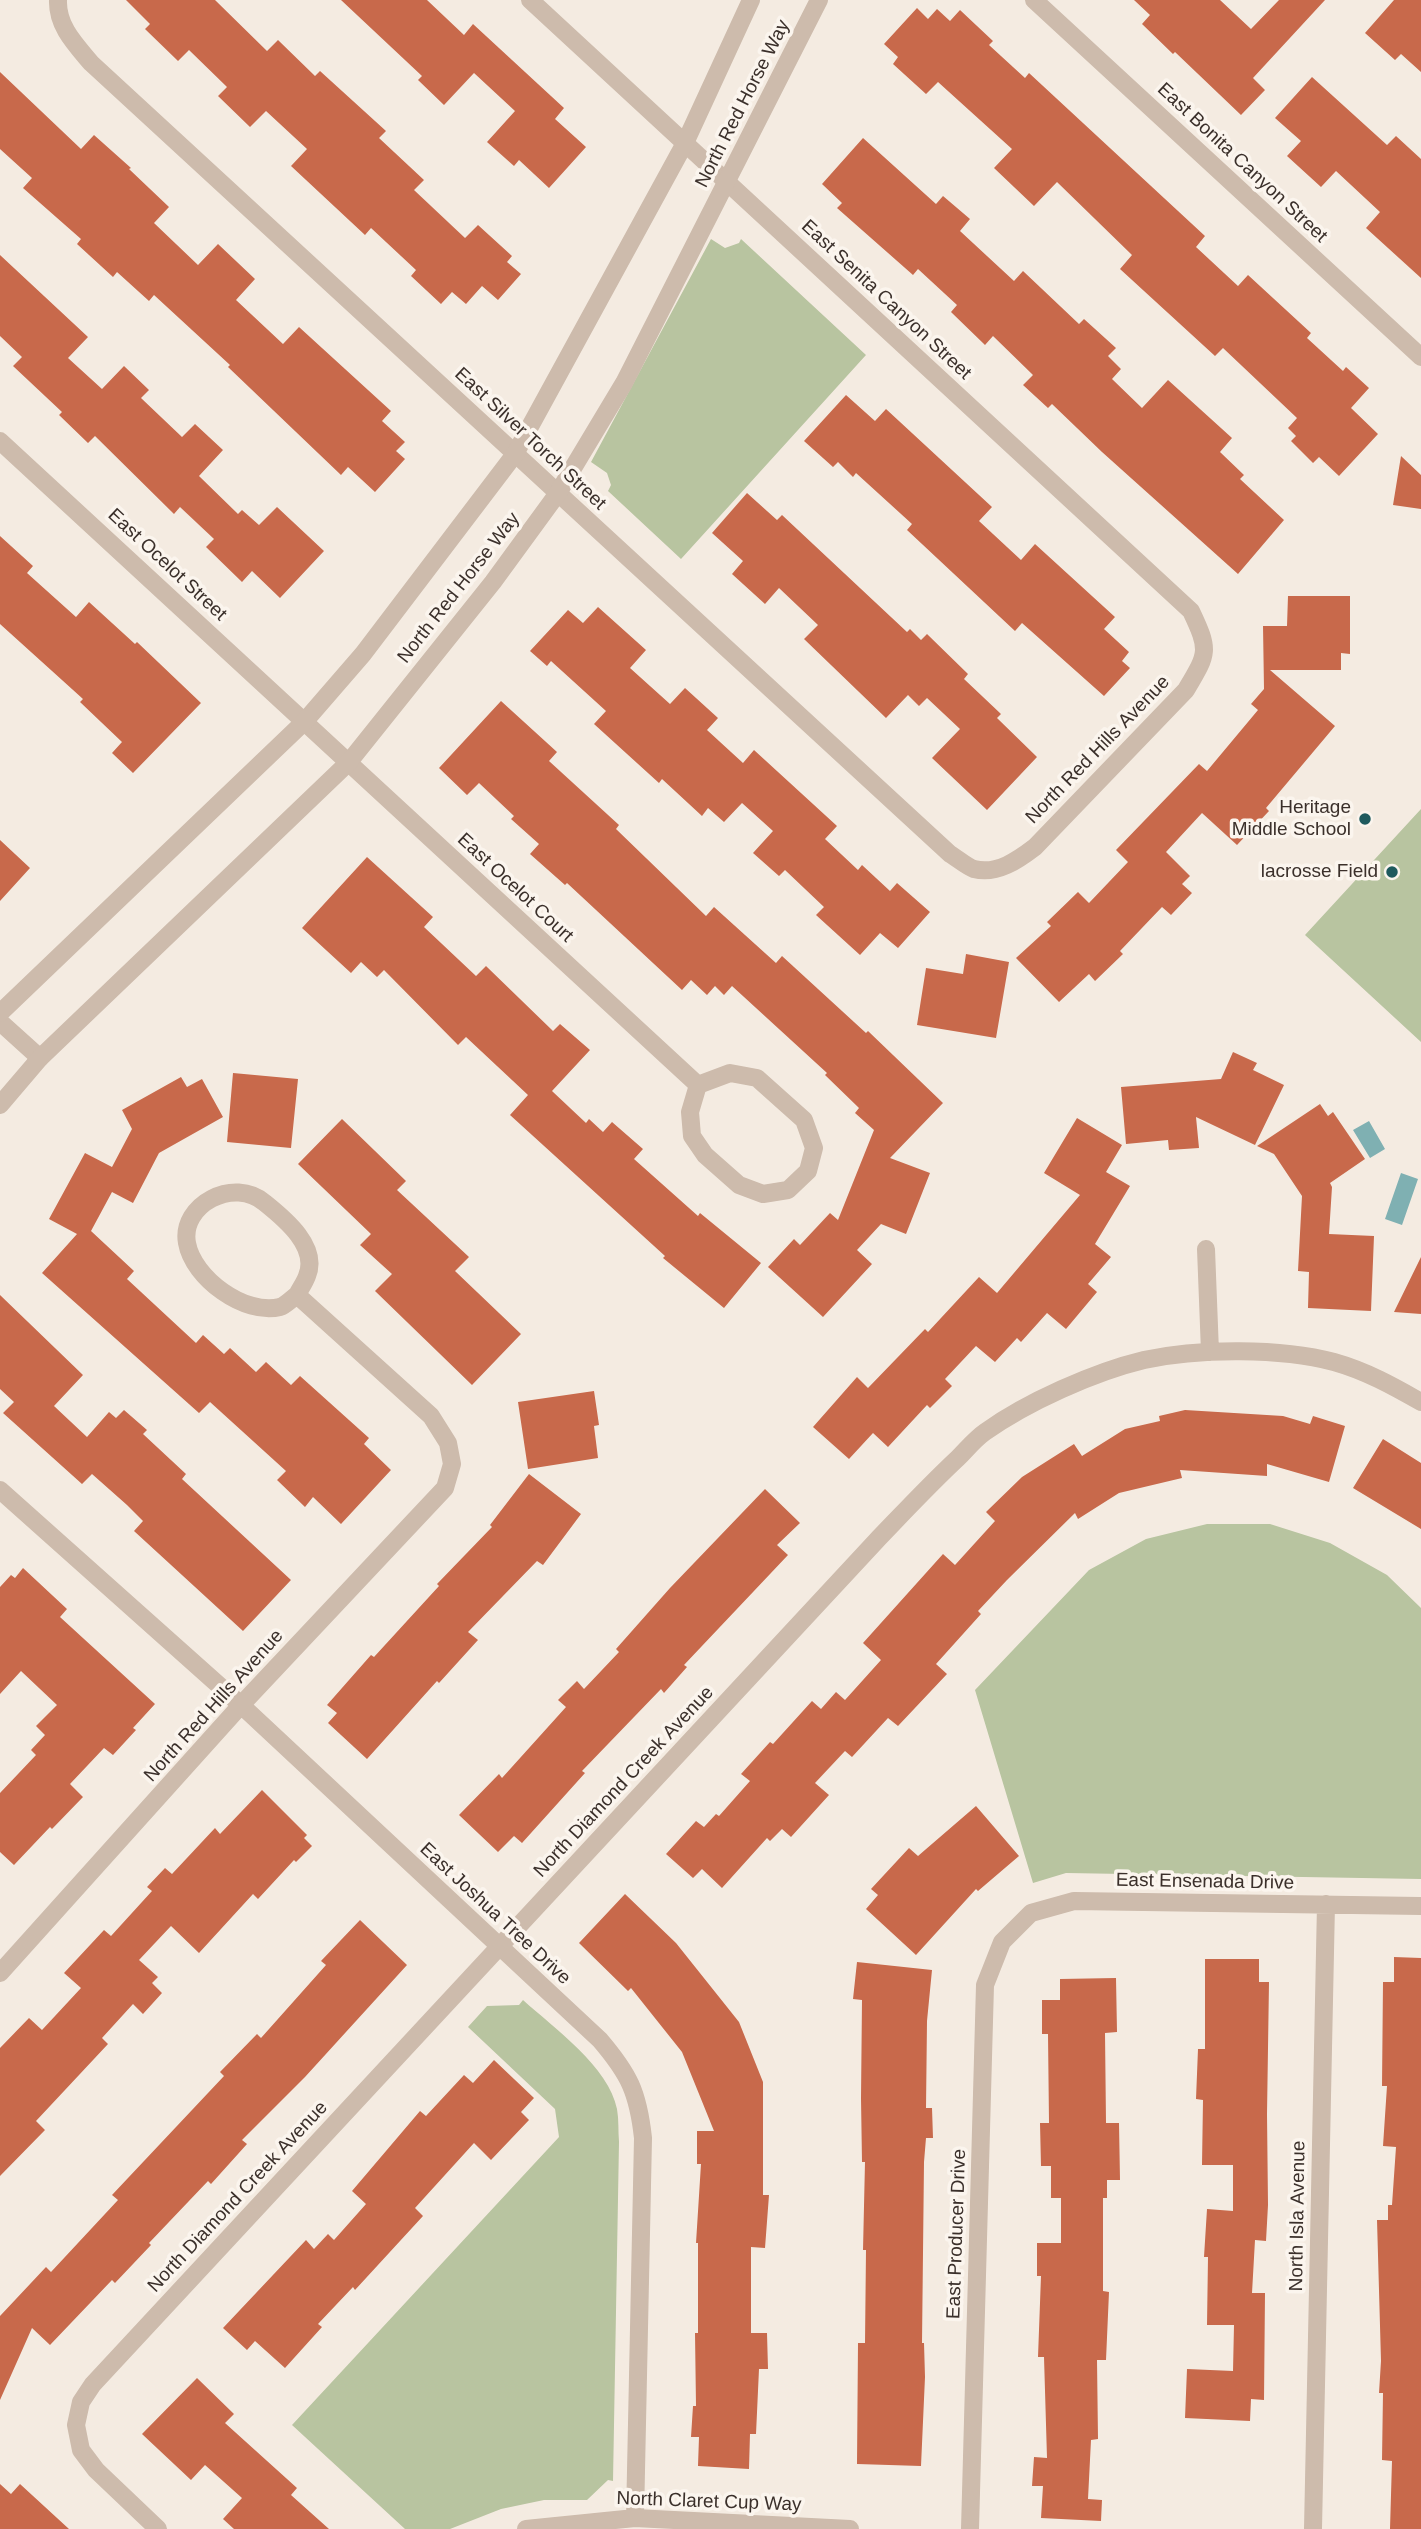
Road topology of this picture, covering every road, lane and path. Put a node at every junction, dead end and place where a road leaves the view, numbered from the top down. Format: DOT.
graph roads {
  1 [pos="530,0"];
  2 [pos="751,0"];
  3 [pos="819,0"];
  4 [pos="1034,0"];
  5 [pos="58,7"];
  6 [pos="685,143"];
  7 [pos="727,182"];
  8 [pos="1421,357"];
  9 [pos="0,440"];
  10 [pos="515,454"];
  11 [pos="558,493"];
  12 [pos="1204,637"];
  13 [pos="305,721"];
  14 [pos="349,762"];
  15 [pos="993,869"];
  16 [pos="0,1013"];
  17 [pos="0,1022"];
  18 [pos="40,1058"];
  19 [pos="698,1085"];
  20 [pos="0,1105"];
  21 [pos="1206,1248"];
  22 [pos="297,1294"];
  23 [pos="1210,1352"];
  24 [pos="1421,1402"];
  25 [pos="0,1490"];
  26 [pos="241,1705"];
  27 [pos="1326,1904"];
  28 [pos="1421,1906"];
  29 [pos="1002,1942"];
  30 [pos="499,1946"];
  31 [pos="0,1973"];
  32 [pos="635,2518"];
  33 [pos="158,2529"];
  34 [pos="526,2529"];
  35 [pos="850,2529"];
  36 [pos="970,2529"];
  37 [pos="1313,2529"];
  1 -- 6 [label="street, East Senita Canyon Street"];
  2 -- 6 [label="street, North Red Horse Way"];
  3 -- 7 [label="street, North Red Horse Way"];
  4 -- 8 [label="street, East Bonita Canyon Street"];
  5 -- 10 [label="street, East Silver Torch Street"];
  6 -- 7 [label="street, East Senita Canyon Street"];
  6 -- 10 [label="street, North Red Horse Way"];
  7 -- 11 [label="street, North Red Horse Way"];
  7 -- 12 [label="street, East Senita Canyon Street"];
  9 -- 13 [label="street, East Ocelot Street"];
  10 -- 11 [label="street, East Silver Torch Street"];
  10 -- 13 [label="street, North Red Horse Way"];
  11 -- 14 [label="street, North Red Horse Way"];
  11 -- 15 [label="street, East Silver Torch Street"];
  12 -- 15 [label="street, North Red Hills Avenue"];
  13 -- 14 [label="street, East Ocelot Court"];
  13 -- 16 [label="street, North Red Horse Way"];
  14 -- 18 [label="street, North Red Horse Way"];
  14 -- 19 [label="street, East Ocelot Court"];
  17 -- 18 [label="street"];
  18 -- 20 [label="street, North Red Horse Way"];
  19 -- 19 [label="street"];
  21 -- 23 [label="street"];
  22 -- 22 [label="street"];
  22 -- 26 [label="street, North Red Hills Avenue"];
  23 -- 24 [label="street, North Diamond Creek Avenue"];
  23 -- 30 [label="street, North Diamond Creek Avenue"];
  25 -- 26 [label="street, East Joshua Tree Drive"];
  26 -- 30 [label="street, East Joshua Tree Drive"];
  26 -- 31 [label="street, North Red Hills Avenue"];
  27 -- 28 [label="street, East Ensenada Drive"];
  27 -- 29 [label="street, East Ensenada Drive"];
  27 -- 37 [label="street, North Isla Avenue"];
  29 -- 36 [label="street, East Producer Drive"];
  30 -- 32 [label="street, East Joshua Tree Drive"];
  30 -- 33 [label="street, North Diamond Creek Avenue"];
  32 -- 34 [label="street, North Claret Cup Way"];
  32 -- 35 [label="street, North Claret Cup Way"];
}
